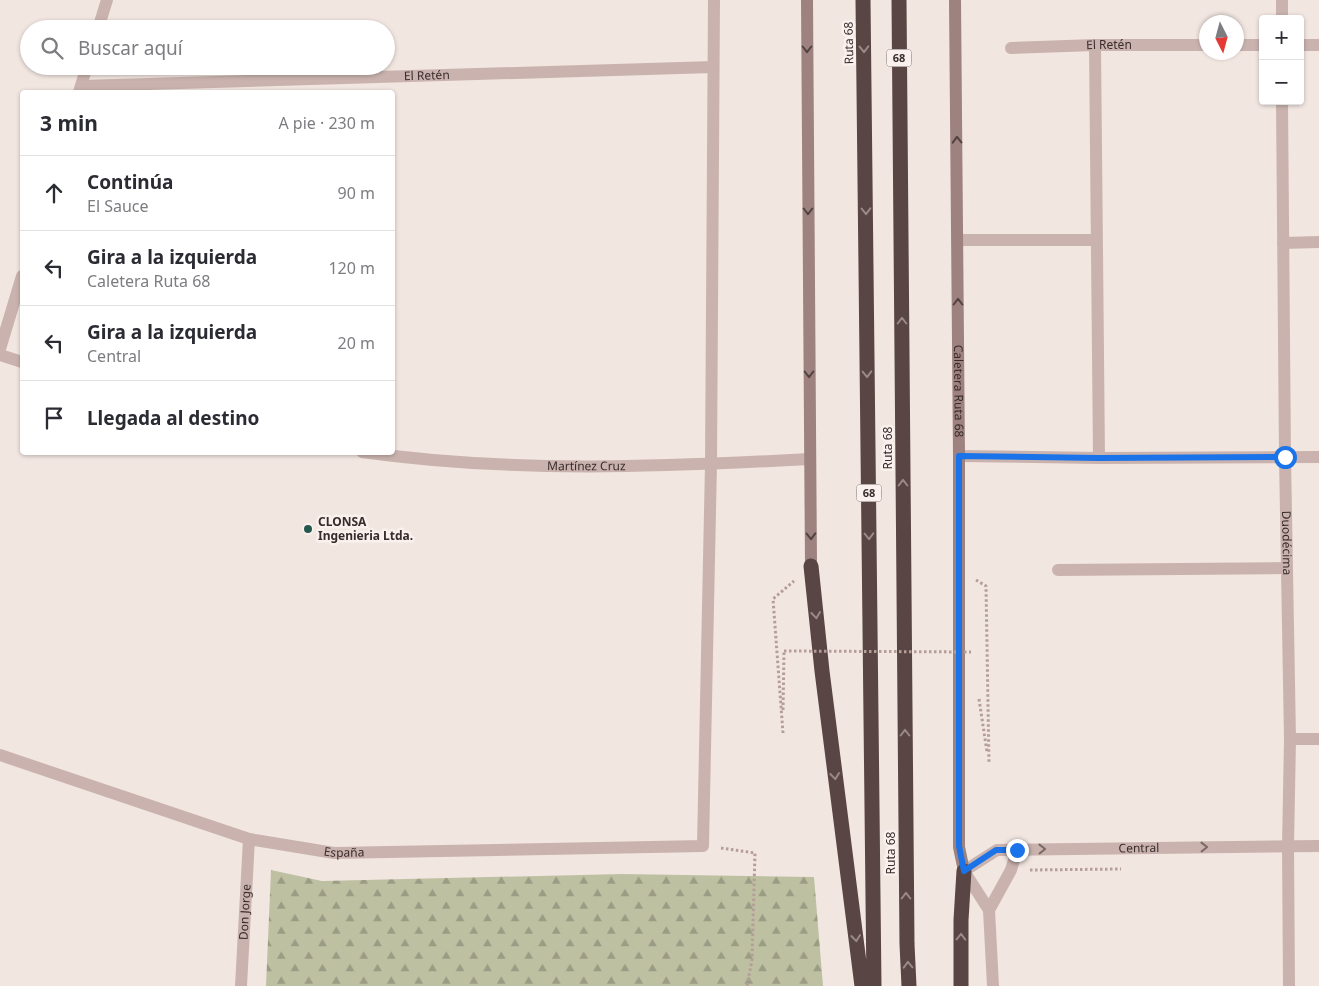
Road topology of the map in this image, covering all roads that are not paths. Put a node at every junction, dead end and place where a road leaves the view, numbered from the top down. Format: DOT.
graph roads {
  1 [pos="107,0"];
  2 [pos="714,0"];
  3 [pos="807,0"];
  4 [pos="863,0"];
  5 [pos="899,0"];
  6 [pos="955,0"];
  7 [pos="1282,0"];
  8 [pos="1282,15"];
  9 [pos="101,20"];
  10 [pos="1095,45"];
  11 [pos="1199,45"];
  12 [pos="1244,45"];
  13 [pos="1259,45"];
  14 [pos="1304,45"];
  15 [pos="1319,45"];
  16 [pos="1011,48"];
  17 [pos="713,66"];
  18 [pos="84,75"];
  19 [pos="80,89"];
  20 [pos="1282,105"];
  21 [pos="958,240"];
  22 [pos="1097,240"];
  23 [pos="1283,242"];
  24 [pos="1319,242"];
  25 [pos="20,283"];
  26 [pos="0,349"];
  27 [pos="0,355"];
  28 [pos="20,361"];
  29 [pos="388,455"];
  30 [pos="959,456"];
  31 [pos="1285,457"];
  32 [pos="1319,457"];
  33 [pos="1099,458"];
  34 [pos="810,459"];
  35 [pos="711,464"];
  36 [pos="811,566"];
  37 [pos="1287,568"];
  38 [pos="1058,570"];
  39 [pos="1290,739"];
  40 [pos="1319,739"];
  41 [pos="0,756"];
  42 [pos="249,839"];
  43 [pos="1288,846"];
  44 [pos="1319,846"];
  45 [pos="1017,850"];
  46 [pos="964,871"];
  47 [pos="990,910"];
  48 [pos="242,986"];
  49 [pos="862,986"];
  50 [pos="874,986"];
  51 [pos="909,986"];
  52 [pos="961,986"];
  53 [pos="993,986"];
  54 [pos="1290,986"];
  1 -- 9 [label="street"];
  2 -- 17 [label="street"];
  3 -- 34 [label="main road, one-way"];
  4 -- 50 [label="highway, Ruta 68 / 68, one-way"];
  51 -- 5 [label="highway, Ruta 68 / 68, one-way"];
  21 -- 6 [label="main road, Caletera Ruta 68, one-way"];
  7 -- 8 [label="street"];
  10 -- 11 [label="street, El Retén"];
  10 -- 16 [label="street, El Retén"];
  10 -- 22 [label="street"];
  12 -- 13 [label="street"];
  14 -- 15 [label="street"];
  17 -- 19 [label="street, El Retén"];
  17 -- 35 [label="street"];
  18 -- 19 [label="street"];
  20 -- 23 [label="street, Duodécima"];
  21 -- 22 [label="street"];
  30 -- 21 [label="main road, Caletera Ruta 68, one-way"];
  22 -- 33 [label="street"];
  23 -- 24 [label="street"];
  23 -- 31 [label="street, Duodécima"];
  25 -- 26 [label="street"];
  27 -- 28 [label="street"];
  29 -- 35 [label="street, Martínez Cruz"];
  30 -- 33 [label="street"];
  30 -- 46 [label="main road, Caletera Ruta 68"];
  31 -- 32 [label="street"];
  31 -- 33 [label="street"];
  31 -- 37 [label="street, Duodécima"];
  34 -- 35 [label="street, Martínez Cruz"];
  34 -- 36 [label="main road, one-way"];
  35 -- 42 [label="street, España"];
  36 -- 49 [label="highway, one-way"];
  37 -- 38 [label="street"];
  37 -- 39 [label="street, Duodécima"];
  39 -- 40 [label="street"];
  39 -- 43 [label="street, Duodécima"];
  41 -- 42 [label="street, España"];
  42 -- 48 [label="street, Don Jorge"];
  43 -- 44 [label="street, Central"];
  45 -- 43 [label="street, Central, one-way"];
  43 -- 54 [label="street, Duodécima"];
  45 -- 46 [label="street, Central"];
  45 -- 47 [label="street"];
  46 -- 47 [label="street"];
  52 -- 46 [label="highway, one-way"];
  47 -- 53 [label="street"];
}
